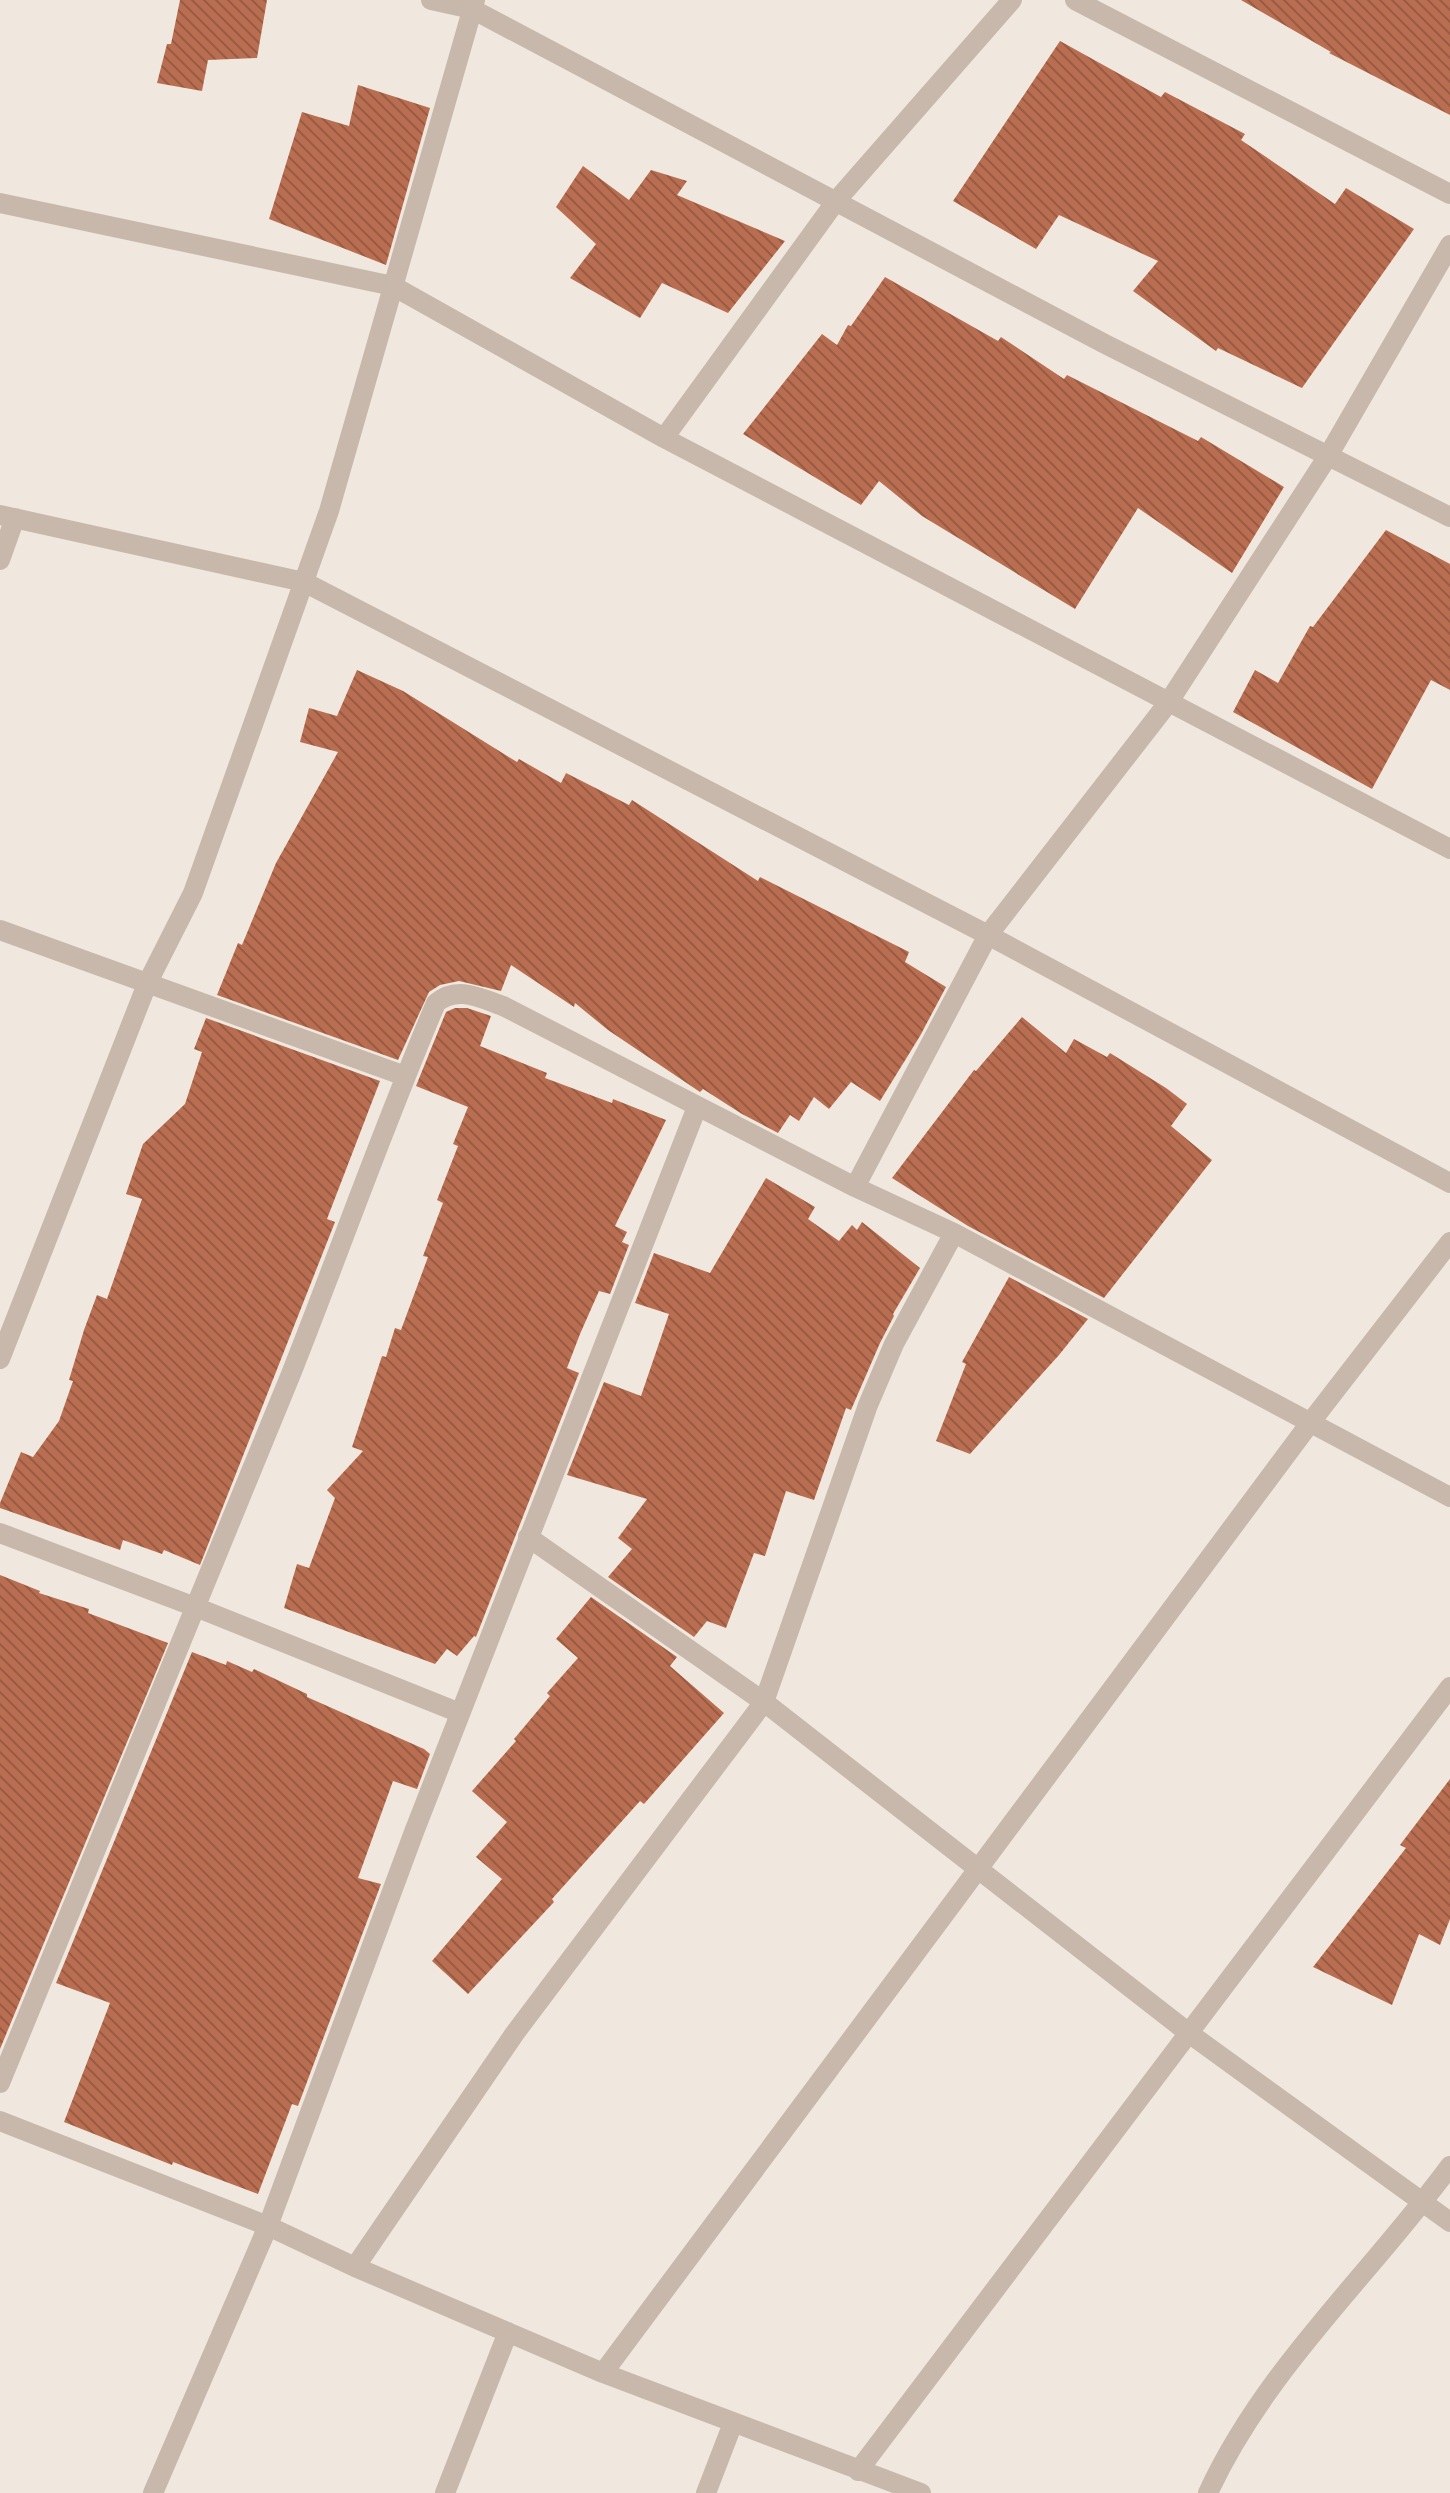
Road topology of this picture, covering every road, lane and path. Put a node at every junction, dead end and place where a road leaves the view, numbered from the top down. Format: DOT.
graph roads {
  1 [pos="431,0"];
  2 [pos="1012,0"];
  3 [pos="1075,0"];
  4 [pos="474,4"];
  5 [pos="1450,194"];
  6 [pos="836,201"];
  7 [pos="0,203"];
  8 [pos="1450,245"];
  9 [pos="393,286"];
  10 [pos="664,438"];
  11 [pos="1328,456"];
  12 [pos="7,517"];
  13 [pos="1450,517"];
  14 [pos="0,560"];
  15 [pos="304,582"];
  16 [pos="1168,703"];
  17 [pos="1450,849"];
  18 [pos="0,930"];
  19 [pos="988,935"];
  20 [pos="147,984"];
  21 [pos="405,1076"];
  22 [pos="697,1107"];
  23 [pos="1450,1183"];
  24 [pos="855,1187"];
  25 [pos="954,1233"];
  26 [pos="1450,1242"];
  27 [pos="0,1359"];
  28 [pos="1310,1423"];
  29 [pos="1450,1497"];
  30 [pos="0,1533"];
  31 [pos="528,1537"];
  32 [pos="198,1608"];
  33 [pos="1450,1687"];
  34 [pos="764,1702"];
  35 [pos="460,1713"];
  36 [pos="978,1869"];
  37 [pos="1190,2034"];
  38 [pos="0,2083"];
  39 [pos="0,2121"];
  40 [pos="1450,2166"];
  41 [pos="1424,2202"];
  42 [pos="1450,2222"];
  43 [pos="268,2226"];
  44 [pos="355,2267"];
  45 [pos="508,2332"];
  46 [pos="603,2373"];
  47 [pos="733,2423"];
  48 [pos="858,2471"];
  49 [pos="153,2493"];
  50 [pos="445,2493"];
  51 [pos="706,2493"];
  52 [pos="921,2493"];
  53 [pos="1208,2493"];
  1 -- 4 [label="street"];
  2 -- 6 [label="street"];
  3 -- 5 [label="street"];
  4 -- 6 [label="street"];
  4 -- 9 [label="street"];
  6 -- 10 [label="street"];
  6 -- 11 [label="street"];
  7 -- 9 [label="street"];
  8 -- 11 [label="street"];
  9 -- 10 [label="street"];
  9 -- 15 [label="street"];
  10 -- 16 [label="street"];
  11 -- 13 [label="street"];
  11 -- 16 [label="street"];
  12 -- 14 [label="street"];
  12 -- 15 [label="street"];
  15 -- 19 [label="street"];
  15 -- 20 [label="street"];
  16 -- 17 [label="street"];
  16 -- 19 [label="street"];
  18 -- 20 [label="street"];
  19 -- 23 [label="street"];
  19 -- 24 [label="street"];
  20 -- 21 [label="street"];
  20 -- 27 [label="street"];
  21 -- 22 [label="street"];
  21 -- 32 [label="street"];
  22 -- 24 [label="street"];
  22 -- 31 [label="street"];
  24 -- 25 [label="street"];
  25 -- 28 [label="street"];
  25 -- 34 [label="street"];
  26 -- 28 [label="street"];
  28 -- 29 [label="street"];
  28 -- 36 [label="street"];
  30 -- 32 [label="street"];
  31 -- 34 [label="street"];
  31 -- 35 [label="street"];
  32 -- 35 [label="street"];
  32 -- 38 [label="street"];
  33 -- 37 [label="street"];
  34 -- 36 [label="street"];
  34 -- 44 [label="street"];
  35 -- 43 [label="street"];
  36 -- 37 [label="street"];
  36 -- 46 [label="street"];
  37 -- 41 [label="street"];
  37 -- 48 [label="street"];
  39 -- 43 [label="street"];
  40 -- 41 [label="street"];
  41 -- 42 [label="street"];
  41 -- 53 [label="street"];
  43 -- 44 [label="street"];
  43 -- 49 [label="street"];
  44 -- 45 [label="street"];
  45 -- 46 [label="street"];
  45 -- 50 [label="street"];
  46 -- 47 [label="street"];
  47 -- 48 [label="street"];
  47 -- 51 [label="street"];
  48 -- 52 [label="street"];
}
